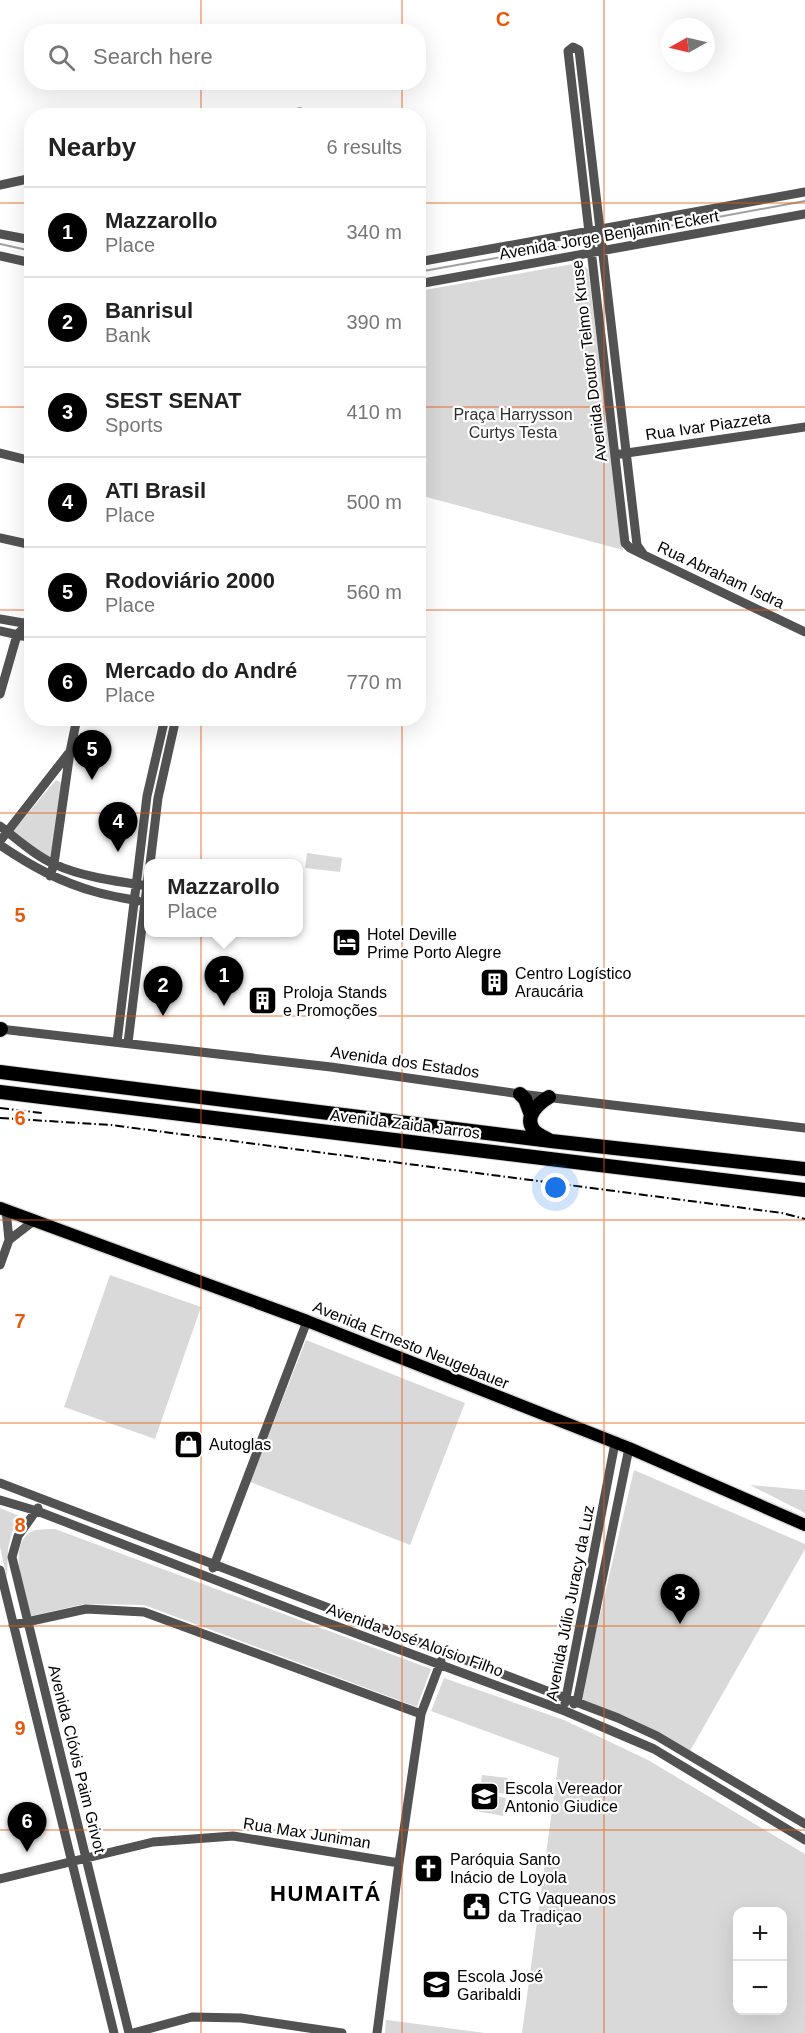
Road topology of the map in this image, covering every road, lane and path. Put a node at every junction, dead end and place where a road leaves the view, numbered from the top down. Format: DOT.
graph roads {
  1 [pos="24,180"];
  2 [pos="0,185"];
  3 [pos="805,192"];
  4 [pos="805,214"];
  5 [pos="600,229"];
  6 [pos="589,231"];
  7 [pos="0,234"];
  8 [pos="24,238"];
  9 [pos="603,251"];
  10 [pos="591,253"];
  11 [pos="0,256"];
  12 [pos="24,261"];
  13 [pos="426,261"];
  14 [pos="426,283"];
  15 [pos="805,427"];
  16 [pos="0,453"];
  17 [pos="626,453"];
  18 [pos="615,455"];
  19 [pos="24,458"];
  20 [pos="0,538"];
  21 [pos="24,543"];
  22 [pos="625,543"];
  23 [pos="644,555"];
  24 [pos="0,618"];
  25 [pos="24,623"];
  26 [pos="24,628"];
  27 [pos="0,631"];
  28 [pos="805,632"];
  29 [pos="16,635"];
  30 [pos="24,636"];
  31 [pos="0,694"];
  32 [pos="75,726"];
  33 [pos="163,726"];
  34 [pos="174,726"];
  35 [pos="161,735"];
  36 [pos="171,738"];
  37 [pos="70,752"];
  38 [pos="4,829"];
  39 [pos="0,843"];
  40 [pos="151,859"];
  41 [pos="54,864"];
  42 [pos="50,876"];
  43 [pos="136,884"];
  44 [pos="144,885"];
  45 [pos="134,900"];
  46 [pos="144,904"];
  47 [pos="144,911"];
  48 [pos="126,969"];
  49 [pos="136,971"];
  50 [pos="0,1030"];
  51 [pos="117,1042"];
  52 [pos="128,1043"];
  53 [pos="0,1072"];
  54 [pos="0,1092"];
  55 [pos="520,1094"];
  56 [pos="549,1097"];
  57 [pos="531,1115"];
  58 [pos="805,1128"];
  59 [pos="551,1142"];
  60 [pos="805,1169"];
  61 [pos="805,1190"];
  62 [pos="3,1209"];
  63 [pos="35,1220"];
  64 [pos="9,1240"];
  65 [pos="0,1264"];
  66 [pos="307,1321"];
  67 [pos="615,1443"];
  68 [pos="628,1448"];
  69 [pos="0,1483"];
  70 [pos="42,1499"];
  71 [pos="0,1500"];
  72 [pos="37,1511"];
  73 [pos="805,1525"];
  74 [pos="214,1564"];
  75 [pos="0,1570"];
  76 [pos="210,1576"];
  77 [pos="28,1621"];
  78 [pos="14,1625"];
  79 [pos="443,1653"];
  80 [pos="439,1665"];
  81 [pos="565,1698"];
  82 [pos="577,1702"];
  83 [pos="565,1711"];
  84 [pos="421,1714"];
  85 [pos="805,1824"];
  86 [pos="805,1840"];
  87 [pos="86,1858"];
  88 [pos="72,1862"];
  89 [pos="399,1863"];
  90 [pos="0,1879"];
  91 [pos="114,2033"];
  92 [pos="131,2033"];
  93 [pos="342,2033"];
  94 [pos="377,2033"];
  1 -- 2 [label="street"];
  3 -- 5 [label="street, Avenida Jorge Benjamin Eckert"];
  4 -- 9 [label="street, Avenida Jorge Benjamin Eckert"];
  5 -- 6 [label="street, Avenida Jorge Benjamin Eckert"];
  5 -- 6 [label="street, Avenida Doutor Telmo Kruse"];
  5 -- 9 [label="street, Avenida Doutor Telmo Kruse"];
  6 -- 10 [label="street, Avenida Doutor Telmo Kruse"];
  6 -- 13 [label="street, Avenida Jorge Benjamin Eckert"];
  7 -- 8 [label="street"];
  9 -- 10 [label="street, Avenida Jorge Benjamin Eckert"];
  9 -- 17 [label="street, Avenida Doutor Telmo Kruse"];
  10 -- 14 [label="street, Avenida Jorge Benjamin Eckert"];
  10 -- 18 [label="street, Avenida Doutor Telmo Kruse"];
  11 -- 12 [label="street"];
  15 -- 17 [label="street, Rua Ivar Piazzeta"];
  16 -- 19 [label="street"];
  17 -- 18 [label="street, Rua Ivar Piazzeta"];
  17 -- 23 [label="street, Avenida Doutor Telmo Kruse"];
  18 -- 22 [label="street, Avenida Doutor Telmo Kruse"];
  20 -- 21 [label="street"];
  22 -- 23 [label="street, Rua Abraham Isdra"];
  23 -- 28 [label="street, Rua Abraham Isdra"];
  24 -- 25 [label="street"];
  26 -- 29 [label="street"];
  27 -- 29 [label="street"];
  29 -- 30 [label="street"];
  29 -- 31 [label="street"];
  32 -- 37 [label="street"];
  33 -- 35 [label="street"];
  34 -- 36 [label="street"];
  35 -- 36 [label="street"];
  35 -- 43 [label="street"];
  36 -- 40 [label="street"];
  37 -- 38 [label="street"];
  37 -- 41 [label="street"];
  38 -- 39 [label="street"];
  38 -- 41 [label="street"];
  39 -- 42 [label="street"];
  41 -- 42 [label="street"];
  41 -- 43 [label="street"];
  42 -- 45 [label="street"];
  43 -- 44 [label="street"];
  43 -- 45 [label="street"];
  45 -- 46 [label="street"];
  45 -- 48 [label="street"];
  47 -- 49 [label="street"];
  48 -- 49 [label="street"];
  48 -- 51 [label="street"];
  49 -- 52 [label="street"];
  50 -- 51 [label="street, Avenida dos Estados"];
  51 -- 52 [label="street, Avenida dos Estados"];
  52 -- 55 [label="street, Avenida dos Estados"];
  53 -- 59 [label="highway, Avenida Zaida Jarros"];
  54 -- 61 [label="highway, Avenida Zaida Jarros"];
  55 -- 56 [label="street, Avenida dos Estados"];
  55 -- 57 [label="highway"];
  56 -- 57 [label="highway"];
  56 -- 58 [label="street, Avenida dos Estados"];
  57 -- 59 [label="highway"];
  59 -- 60 [label="highway, Avenida Zaida Jarros"];
  62 -- 63 [label="main road, Avenida Ernesto Neugebauer"];
  62 -- 64 [label="street"];
  63 -- 64 [label="street"];
  63 -- 66 [label="main road, Avenida Ernesto Neugebauer"];
  64 -- 65 [label="street"];
  66 -- 67 [label="main road, Avenida Ernesto Neugebauer"];
  66 -- 74 [label="street"];
  67 -- 68 [label="main road, Avenida Ernesto Neugebauer"];
  67 -- 81 [label="street, Avenida Júlio Juracy da Luz"];
  68 -- 73 [label="main road, Avenida Ernesto Neugebauer"];
  68 -- 82 [label="street, Avenida Júlio Juracy da Luz"];
  69 -- 70 [label="street, Avenida José Aloísio Filho"];
  70 -- 72 [label="street, Avenida Clóvis Paim Grivot"];
  70 -- 74 [label="street, Avenida José Aloísio Filho"];
  71 -- 72 [label="street, Avenida José Aloísio Filho"];
  72 -- 76 [label="street, Avenida José Aloísio Filho"];
  72 -- 77 [label="street, Avenida Clóvis Paim Grivot"];
  74 -- 76 [label="street"];
  74 -- 79 [label="street, Avenida José Aloísio Filho"];
  75 -- 78 [label="street, Avenida Clóvis Paim Grivot"];
  76 -- 80 [label="street, Avenida José Aloísio Filho"];
  77 -- 78 [label="street"];
  77 -- 84 [label="street"];
  77 -- 87 [label="street, Avenida Clóvis Paim Grivot"];
  78 -- 88 [label="street, Avenida Clóvis Paim Grivot"];
  79 -- 80 [label="street"];
  79 -- 81 [label="street, Avenida José Aloísio Filho"];
  80 -- 83 [label="street, Avenida José Aloísio Filho"];
  80 -- 84 [label="street"];
  81 -- 82 [label="street, Avenida José Aloísio Filho"];
  81 -- 83 [label="street, Avenida Júlio Juracy da Luz"];
  82 -- 83 [label="street, Avenida Júlio Juracy da Luz"];
  82 -- 85 [label="street, Avenida José Aloísio Filho"];
  83 -- 86 [label="street, Avenida José Aloísio Filho"];
  84 -- 89 [label="street"];
  87 -- 88 [label="street, Rua Max Juniman"];
  87 -- 89 [label="street, Rua Max Juniman"];
  87 -- 92 [label="street, Avenida Clóvis Paim Grivot"];
  88 -- 90 [label="street, Rua Max Juniman"];
  88 -- 91 [label="street, Avenida Clóvis Paim Grivot"];
  89 -- 94 [label="street"];
  92 -- 93 [label="street"];
}
